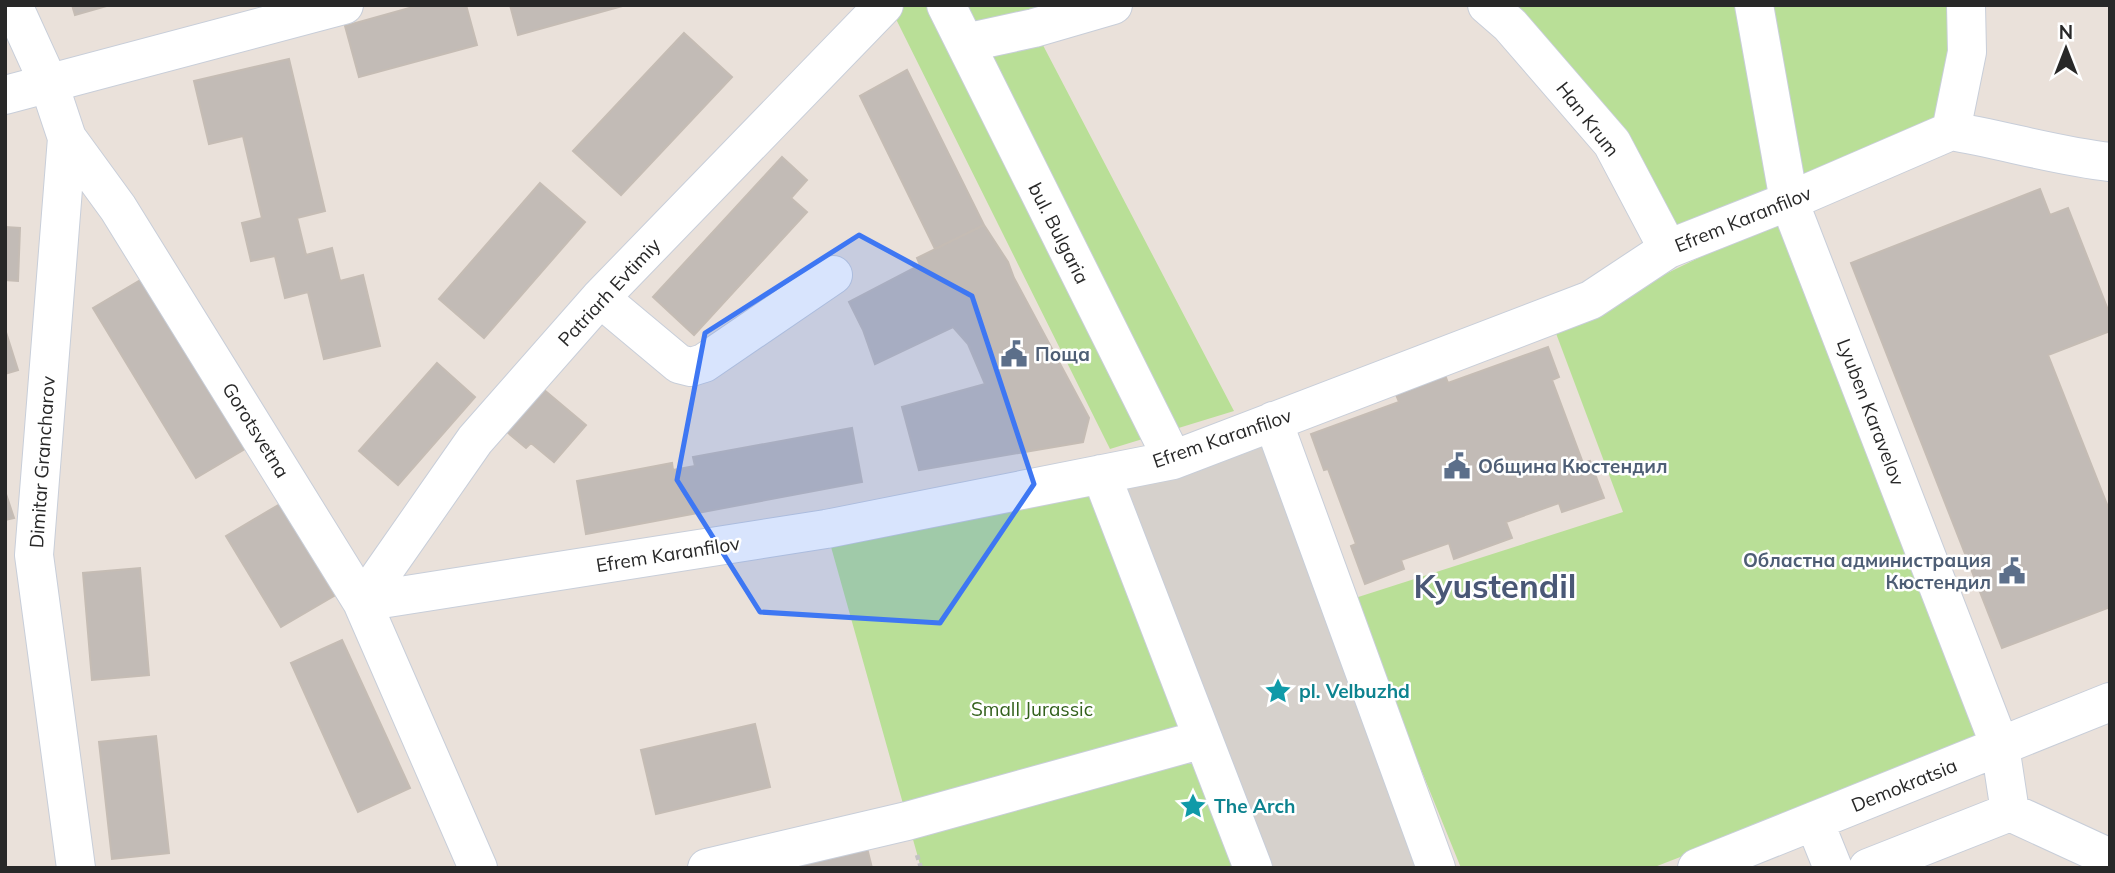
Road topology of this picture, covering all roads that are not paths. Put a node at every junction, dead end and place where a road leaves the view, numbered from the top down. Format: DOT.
graph roads {
  1 [pos="13,5"];
  2 [pos="344,5"];
  3 [pos="884,5"];
  4 [pos="946,5"];
  5 [pos="1113,5"];
  6 [pos="1487,5"];
  7 [pos="1755,5"];
  8 [pos="1966,5"];
  9 [pos="965,43"];
  10 [pos="49,84"];
  11 [pos="5,95"];
  12 [pos="1951,131"];
  13 [pos="66,138"];
  14 [pos="2110,162"];
  15 [pos="1789,201"];
  16 [pos="1668,249"];
  17 [pos="833,275"];
  18 [pos="600,298"];
  19 [pos="1273,421"];
  20 [pos="1173,460"];
  21 [pos="1101,474"];
  22 [pos="20,559"];
  23 [pos="362,602"];
  24 [pos="2110,702"];
  25 [pos="1203,739"];
  26 [pos="2000,746"];
  27 [pos="2010,812"];
  28 [pos="1814,821"];
  29 [pos="2110,858"];
  30 [pos="76,868"];
  31 [pos="478,868"];
  32 [pos="707,868"];
  33 [pos="1253,868"];
  34 [pos="1436,868"];
  35 [pos="1697,868"];
  36 [pos="1833,868"];
  37 [pos="1868,868"];
  1 -- 10 [label="street, Gorotsvetna"];
  2 -- 10 [label="street"];
  3 -- 18 [label="street, Patriarh Evtimiy"];
  4 -- 9 [label="street, bul. Bulgaria"];
  5 -- 9 [label="street"];
  6 -- 16 [label="street, Han Krum"];
  7 -- 15 [label="street, Lyuben Karavelov"];
  8 -- 12 [label="street"];
  9 -- 20 [label="street, bul. Bulgaria"];
  10 -- 11 [label="street"];
  10 -- 13 [label="street, Gorotsvetna"];
  12 -- 14 [label="street"];
  12 -- 15 [label="street, Efrem Karanfilov"];
  13 -- 22 [label="street, Dimitar Grancharov"];
  13 -- 23 [label="street, Gorotsvetna"];
  15 -- 16 [label="street, Efrem Karanfilov"];
  15 -- 26 [label="street, Lyuben Karavelov"];
  16 -- 19 [label="street, Efrem Karanfilov"];
  17 -- 18 [label="street"];
  18 -- 23 [label="street, Patriarh Evtimiy"];
  19 -- 20 [label="street, Efrem Karanfilov"];
  19 -- 34 [label="street"];
  20 -- 21 [label="street, Efrem Karanfilov"];
  21 -- 23 [label="street, Efrem Karanfilov"];
  21 -- 25 [label="street"];
  22 -- 30 [label="street, Dimitar Grancharov"];
  23 -- 31 [label="street, Gorotsvetna"];
  24 -- 26 [label="street, Demokratsia"];
  25 -- 32 [label="street"];
  25 -- 33 [label="street"];
  26 -- 27 [label="street, Lyuben Karavelov"];
  26 -- 28 [label="street, Demokratsia"];
  27 -- 29 [label="street"];
  27 -- 37 [label="street"];
  28 -- 35 [label="street, Demokratsia"];
  28 -- 36 [label="street"];
}
